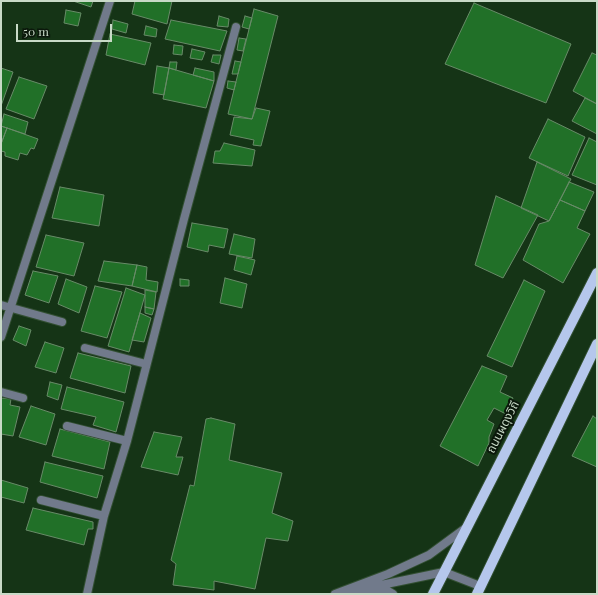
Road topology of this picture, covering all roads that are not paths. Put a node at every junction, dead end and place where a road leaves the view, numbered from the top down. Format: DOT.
graph roads {
  1 [pos="110,1"];
  2 [pos="236,27"];
  3 [pos="597,273"];
  4 [pos="1,305"];
  5 [pos="11,308"];
  6 [pos="62,322"];
  7 [pos="1,337"];
  8 [pos="597,344"];
  9 [pos="85,348"];
  10 [pos="146,364"];
  11 [pos="1,392"];
  12 [pos="22,398"];
  13 [pos="68,426"];
  14 [pos="127,441"];
  15 [pos="41,500"];
  16 [pos="104,516"];
  17 [pos="466,527"];
  18 [pos="444,572"];
  19 [pos="478,590"];
  20 [pos="86,594"];
  21 [pos="336,594"];
  22 [pos="344,594"];
  23 [pos="394,594"];
  24 [pos="433,594"];
  1 -- 5 [label="street"];
  2 -- 10 [label="street"];
  3 -- 17 [label="main road, ถนนผดุงวิถี"];
  4 -- 5 [label="street"];
  5 -- 6 [label="street"];
  5 -- 7 [label="street"];
  8 -- 19 [label="main road"];
  9 -- 10 [label="street"];
  10 -- 14 [label="street"];
  11 -- 12 [label="street"];
  13 -- 14 [label="street"];
  14 -- 16 [label="street"];
  15 -- 16 [label="street"];
  16 -- 20 [label="street"];
  17 -- 18 [label="main road, ถนนผดุงวิถี"];
  17 -- 21 [label="street"];
  18 -- 19 [label="street"];
  18 -- 21 [label="street"];
  18 -- 24 [label="main road, ถนนผดุงวิถี"];
  22 -- 23 [label="street"];
}
